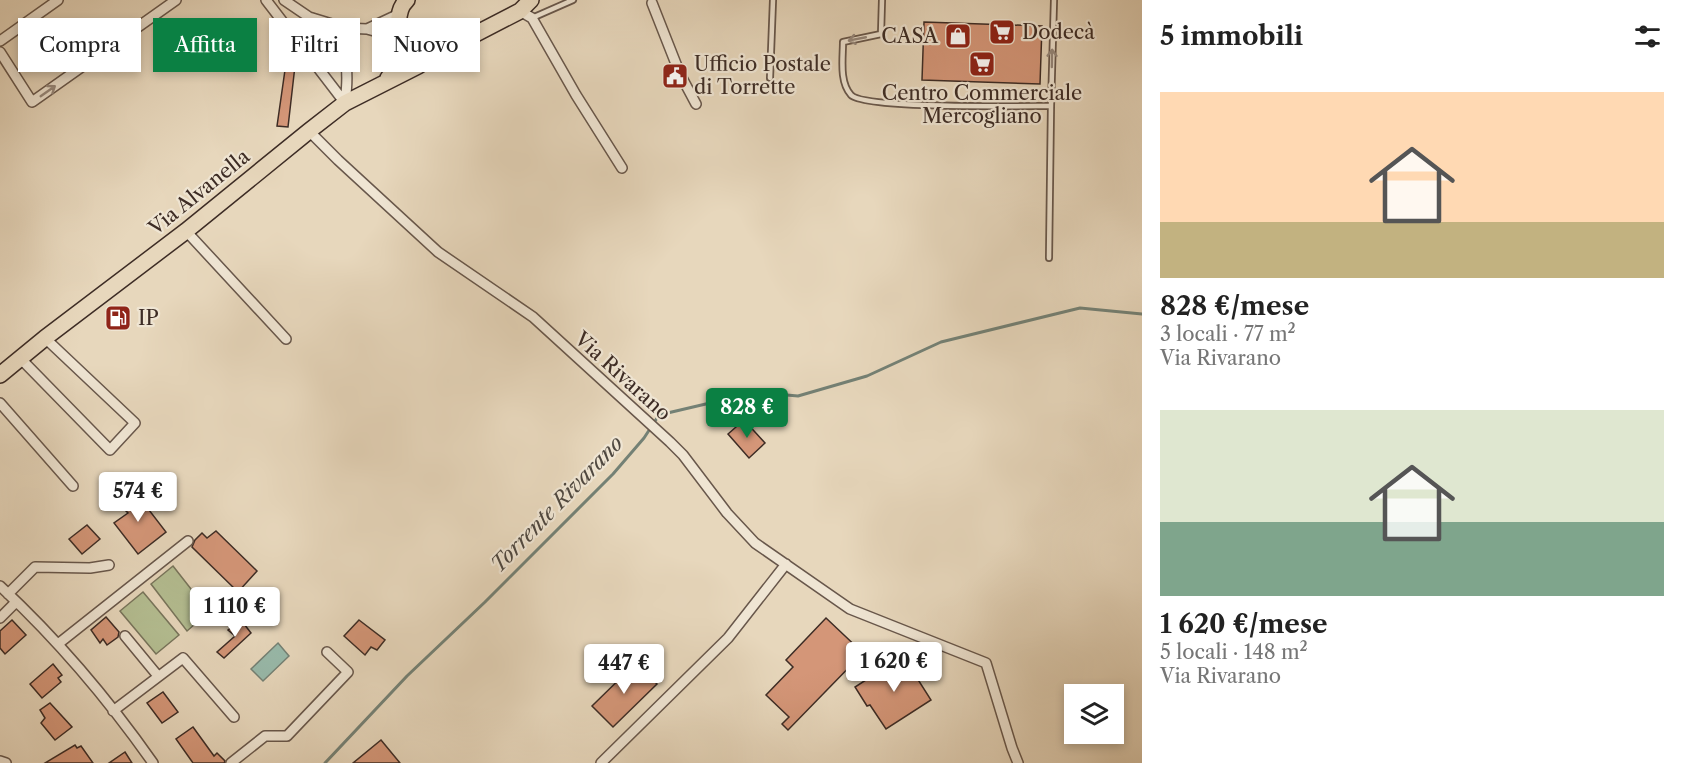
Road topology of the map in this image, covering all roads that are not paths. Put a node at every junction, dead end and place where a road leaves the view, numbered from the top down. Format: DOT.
graph roads {
  1 [pos="58,0"];
  2 [pos="177,0"];
  3 [pos="266,0"];
  4 [pos="284,0"];
  5 [pos="407,0"];
  6 [pos="573,0"];
  7 [pos="773,0"];
  8 [pos="882,0"];
  9 [pos="1054,0"];
  10 [pos="651,1"];
  11 [pos="530,7"];
  12 [pos="399,14"];
  13 [pos="309,17"];
  14 [pos="399,18"];
  15 [pos="367,30"];
  16 [pos="372,32"];
  17 [pos="480,32"];
  18 [pos="0,41"];
  19 [pos="0,51"];
  20 [pos="393,72"];
  21 [pos="406,72"];
  22 [pos="770,78"];
  23 [pos="382,84"];
  24 [pos="345,103"];
  25 [pos="696,104"];
  26 [pos="1051,106"];
  27 [pos="309,130"];
  28 [pos="622,168"];
  29 [pos="186,231"];
  30 [pos="1049,258"];
  31 [pos="45,338"];
  32 [pos="286,339"];
  33 [pos="20,358"];
  34 [pos="0,375"];
  35 [pos="0,403"];
  36 [pos="72,486"];
  37 [pos="188,541"];
  38 [pos="786,564"];
  39 [pos="109,565"];
  40 [pos="0,586"];
  41 [pos="8,594"];
  42 [pos="16,602"];
  43 [pos="0,618"];
  44 [pos="125,636"];
  45 [pos="58,644"];
  46 [pos="327,652"];
  47 [pos="158,676"];
  48 [pos="113,711"];
  49 [pos="234,717"];
  50 [pos="0,761"];
  51 [pos="6,763"];
  52 [pos="153,763"];
  53 [pos="231,763"];
  54 [pos="601,763"];
  55 [pos="1018,763"];
  1 -- 18 [label="street"];
  19 -- 2 [label="street, one-way"];
  3 -- 24 [label="street"];
  4 -- 13 [label="street"];
  5 -- 12 [label="main road"];
  6 -- 11 [label="lane"];
  7 -- 22 [label="lane"];
  8 -- 26 [label="lane, one-way"];
  26 -- 9 [label="lane, one-way"];
  10 -- 25 [label="street"];
  11 -- 17 [label="main road, Via Alvanella"];
  11 -- 28 [label="street"];
  12 -- 14 [label="main road"];
  12 -- 15 [label="street"];
  13 -- 15 [label="street"];
  13 -- 24 [label="street"];
  15 -- 16 [label="street"];
  20 -- 23 [label="main road"];
  21 -- 23 [label="main road, Via Alvanella"];
  23 -- 24 [label="main road, Via Alvanella"];
  24 -- 27 [label="main road, Via Alvanella"];
  26 -- 30 [label="lane"];
  27 -- 29 [label="main road, Via Alvanella"];
  27 -- 38 [label="street, Via Rivarano"];
  29 -- 31 [label="main road, Via Alvanella"];
  29 -- 32 [label="street"];
  31 -- 33 [label="main road, Via Alvanella"];
  31 -- 33 [label="street"];
  33 -- 34 [label="main road, Via Alvanella"];
  35 -- 36 [label="street"];
  37 -- 45 [label="street"];
  38 -- 54 [label="street"];
  38 -- 55 [label="street, Via Rivarano"];
  39 -- 41 [label="street"];
  40 -- 41 [label="street"];
  41 -- 42 [label="street"];
  42 -- 43 [label="street"];
  42 -- 45 [label="street"];
  44 -- 47 [label="street"];
  45 -- 48 [label="street"];
  46 -- 53 [label="street"];
  47 -- 48 [label="street"];
  47 -- 49 [label="street"];
  48 -- 52 [label="street"];
  50 -- 51 [label="street"];
}
